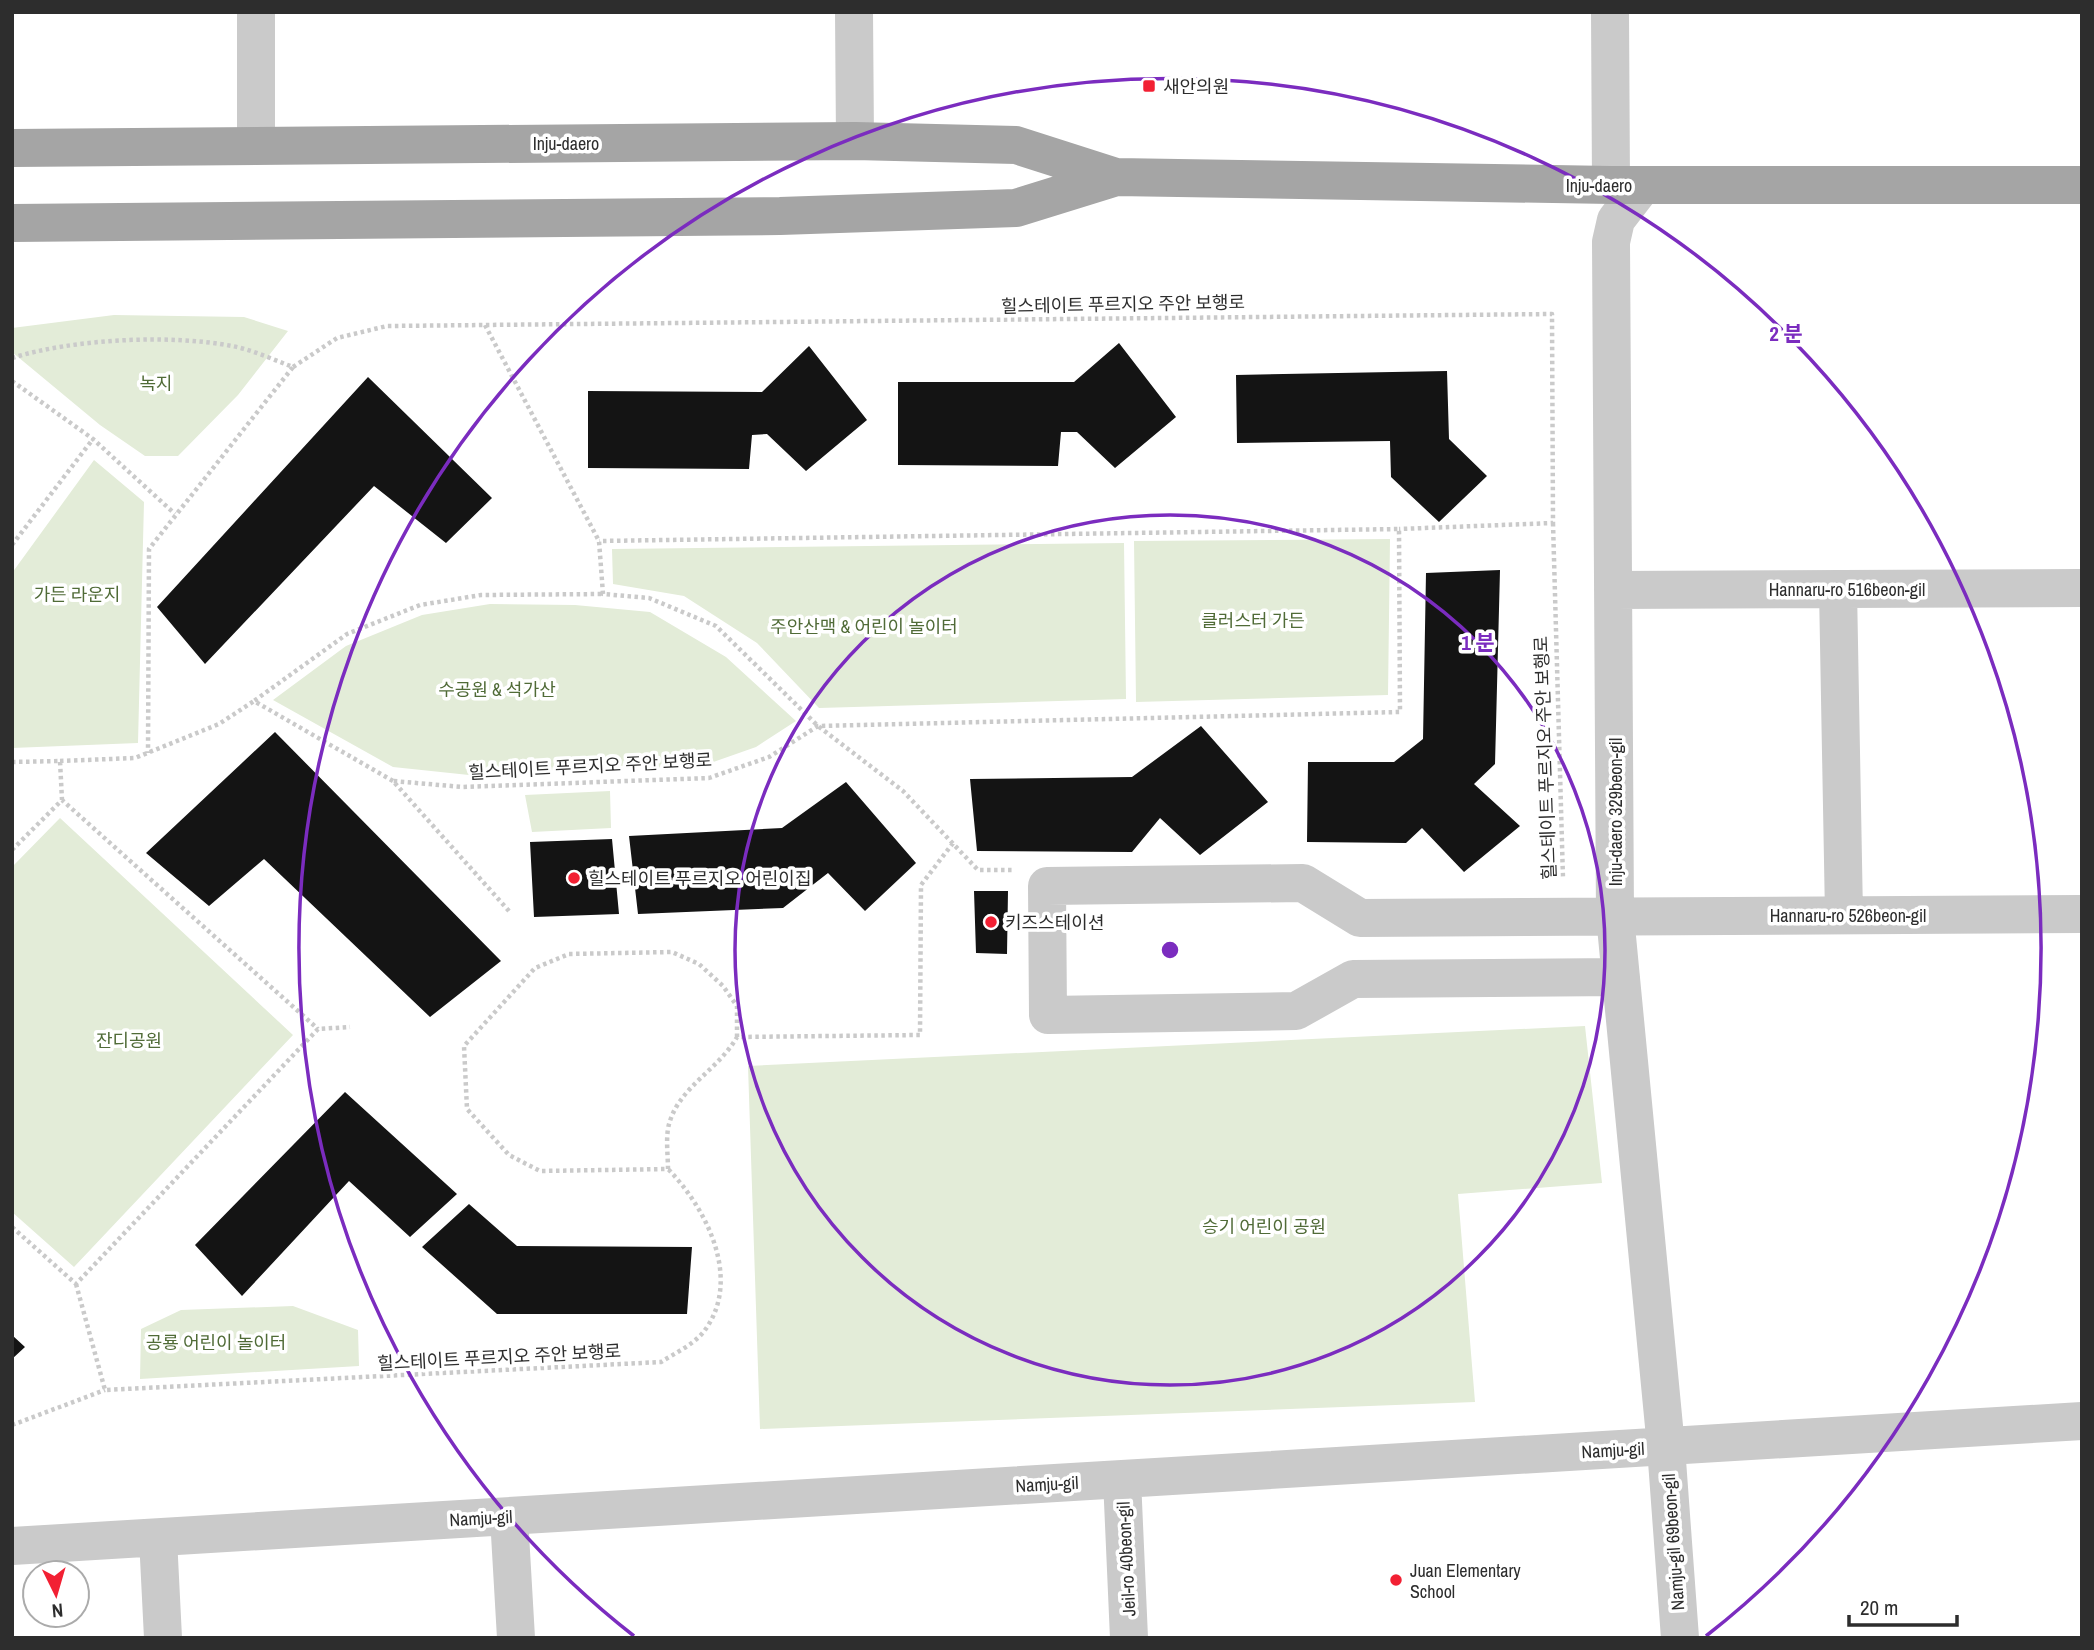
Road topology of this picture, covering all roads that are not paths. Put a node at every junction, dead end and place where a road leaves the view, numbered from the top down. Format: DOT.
graph roads {
  1 [pos="256,12"];
  2 [pos="854,12"];
  3 [pos="1610,12"];
  4 [pos="855,141"];
  5 [pos="256,146"];
  6 [pos="12,148"];
  7 [pos="1116,177"];
  8 [pos="1627,185"];
  9 [pos="2082,185"];
  10 [pos="12,223"];
  11 [pos="2082,588"];
  12 [pos="1838,589"];
  13 [pos="1613,590"];
  14 [pos="2082,914"];
  15 [pos="1844,915"];
  16 [pos="1615,916"];
  17 [pos="1621,977"];
  18 [pos="2082,1422"];
  19 [pos="1666,1447"];
  20 [pos="1122,1479"];
  21 [pos="509,1517"];
  22 [pos="158,1538"];
  23 [pos="12,1546"];
  24 [pos="163,1638"];
  25 [pos="516,1638"];
  26 [pos="1129,1638"];
  27 [pos="1680,1638"];
  1 -- 5 [label="street"];
  2 -- 4 [label="street"];
  3 -- 8 [label="street"];
  4 -- 5 [label="main road, Inju-daero"];
  4 -- 7 [label="main road, Inju-daero"];
  5 -- 6 [label="main road, Inju-daero"];
  7 -- 8 [label="main road, Inju-daero"];
  7 -- 10 [label="main road, Inju-daero"];
  8 -- 9 [label="main road, Inju-daero"];
  8 -- 13 [label="street, Inju-daero 329beon-gil"];
  11 -- 12 [label="street, Hannaru-ro 516beon-gil"];
  12 -- 13 [label="street, Hannaru-ro 516beon-gil"];
  12 -- 15 [label="street"];
  13 -- 16 [label="street, Inju-daero 329beon-gil"];
  14 -- 15 [label="street, Hannaru-ro 526beon-gil"];
  15 -- 16 [label="street, Hannaru-ro 526beon-gil"];
  16 -- 17 [label="street, Inju-daero 329beon-gil"];
  16 -- 17 [label="street, Hannaru-ro 526beon-gil"];
  17 -- 19 [label="street, Inju-daero 329beon-gil"];
  18 -- 19 [label="street, Namju-gil"];
  19 -- 20 [label="street, Namju-gil"];
  19 -- 27 [label="street, Namju-gil 69beon-gil"];
  20 -- 21 [label="street, Namju-gil"];
  20 -- 26 [label="street, Jeil-ro 40beon-gil"];
  21 -- 22 [label="street, Namju-gil"];
  21 -- 25 [label="street"];
  22 -- 23 [label="street, Namju-gil"];
  22 -- 24 [label="street"];
}
